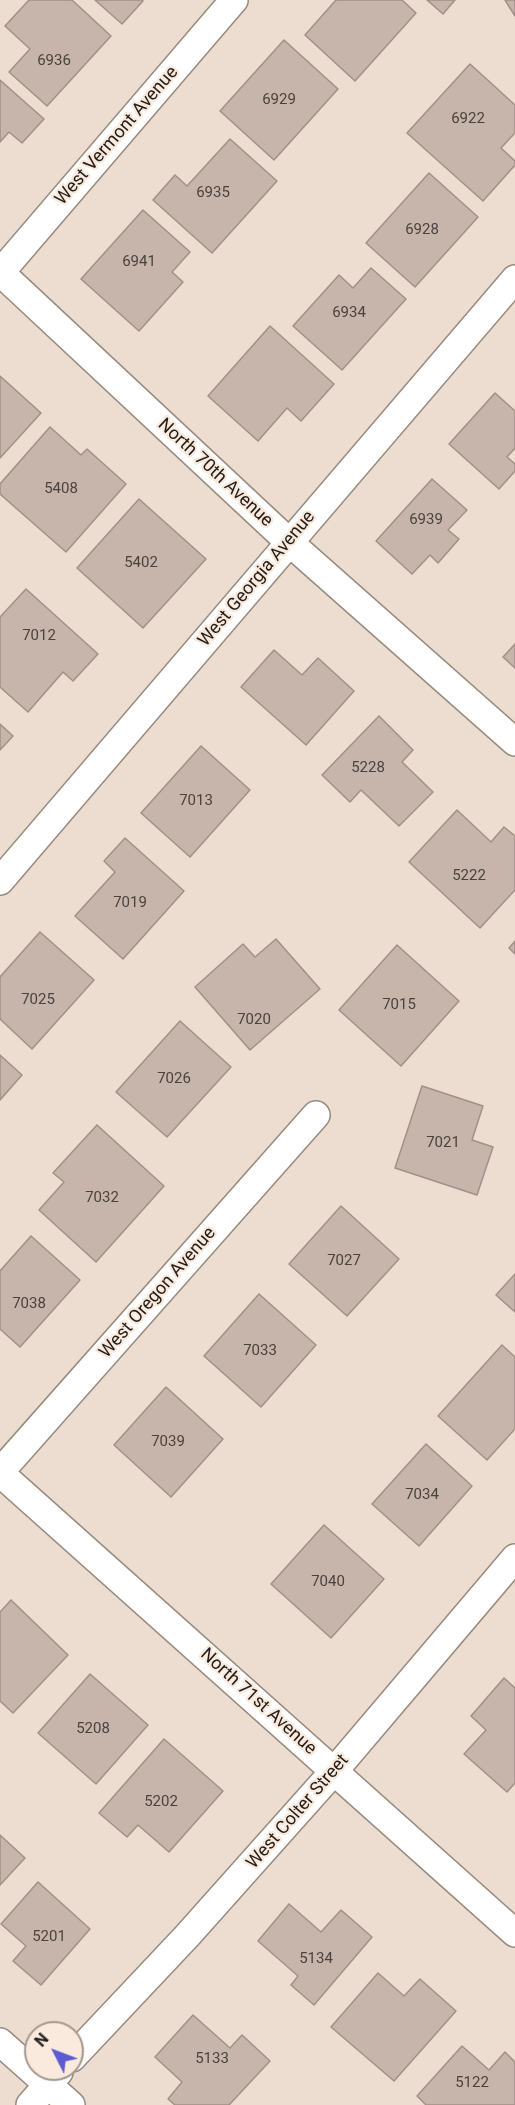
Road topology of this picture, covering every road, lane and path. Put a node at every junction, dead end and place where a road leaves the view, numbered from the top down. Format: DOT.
graph roads {
  1 [pos="234,0"];
  2 [pos="0,272"];
  3 [pos="515,279"];
  4 [pos="289,542"];
  5 [pos="515,742"];
  6 [pos="0,881"];
  7 [pos="316,1115"];
  8 [pos="0,1472"];
  9 [pos="515,1558"];
  10 [pos="335,1770"];
  11 [pos="515,1933"];
  12 [pos="0,2042"];
  13 [pos="84,2045"];
  14 [pos="24,2057"];
  15 [pos="51,2081"];
  16 [pos="58,2081"];
  17 [pos="30,2105"];
  18 [pos="71,2105"];
  1 -- 2 [label="street, West Vermont Avenue"];
  2 -- 4 [label="street, North 70th Avenue"];
  3 -- 4 [label="street, West Georgia Avenue"];
  4 -- 5 [label="street, North 70th Avenue"];
  4 -- 6 [label="street, West Georgia Avenue"];
  7 -- 8 [label="street, West Oregon Avenue"];
  8 -- 10 [label="street, North 71st Avenue"];
  9 -- 10 [label="street, West Colter Street"];
  10 -- 11 [label="street, North 71st Avenue"];
  10 -- 13 [label="street, West Colter Street"];
  12 -- 14 [label="street"];
  15 -- 17 [label="street"];
  16 -- 18 [label="street"];
}
